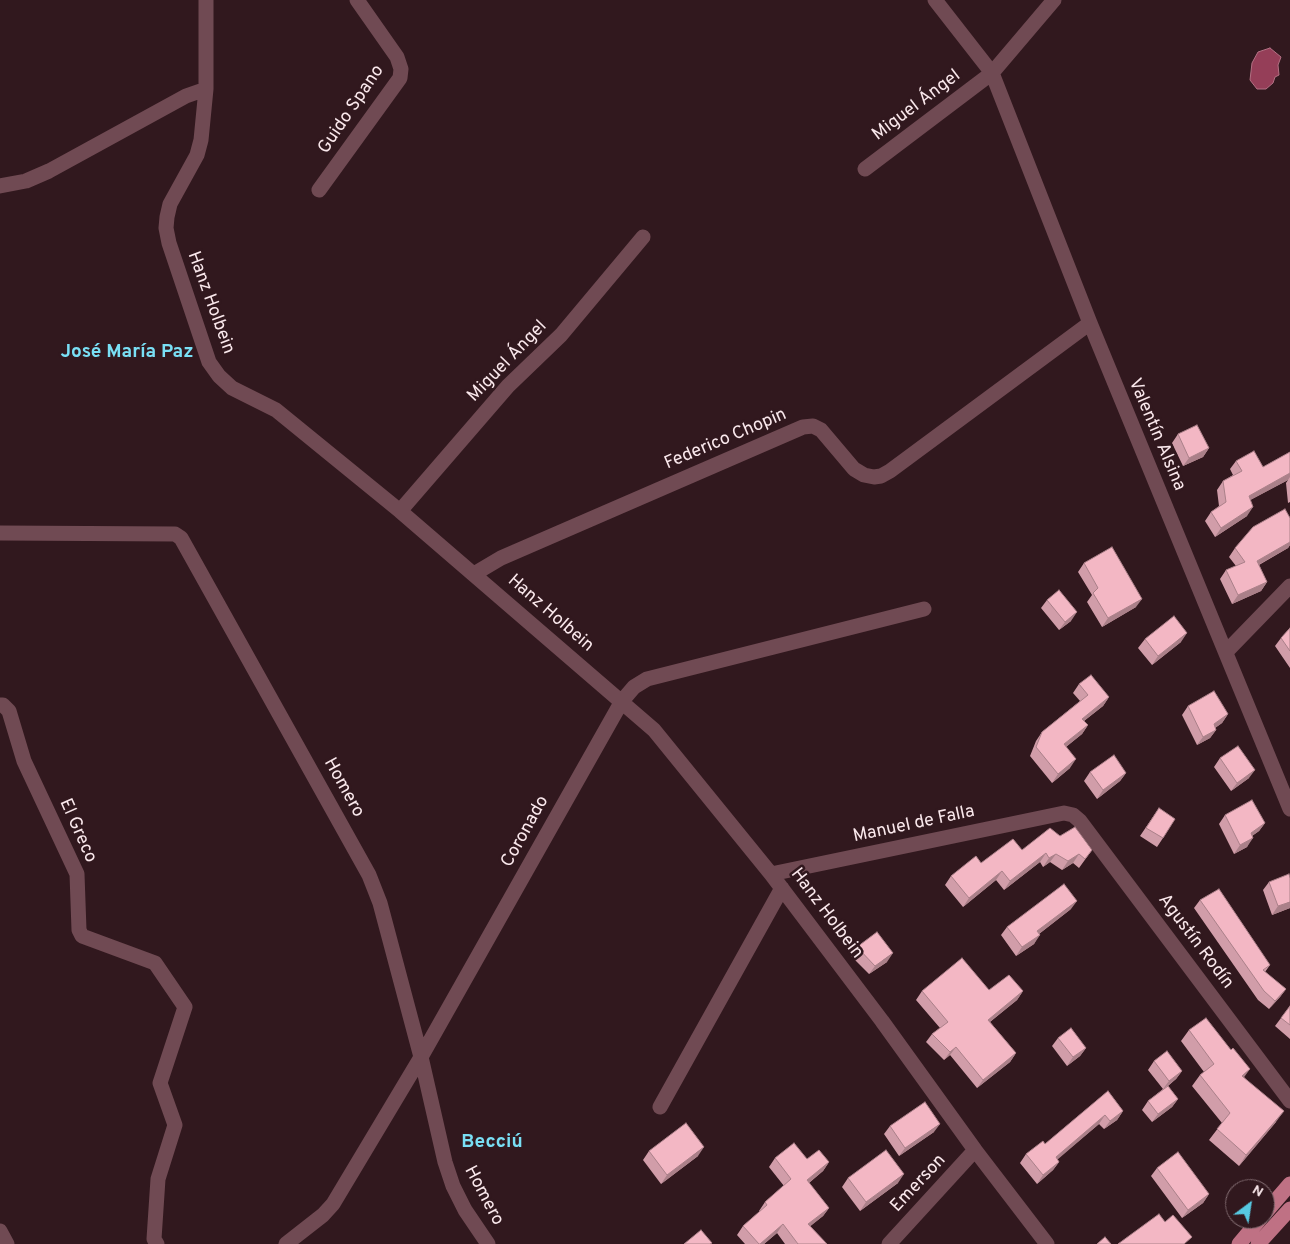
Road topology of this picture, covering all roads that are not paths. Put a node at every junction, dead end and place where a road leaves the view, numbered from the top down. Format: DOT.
graph roads {
  1 [pos="206,0"];
  2 [pos="357,0"];
  3 [pos="935,0"];
  4 [pos="1054,0"];
  5 [pos="992,73"];
  6 [pos="206,89"];
  7 [pos="866,169"];
  8 [pos="0,186"];
  9 [pos="319,190"];
  10 [pos="643,238"];
  11 [pos="1090,323"];
  12 [pos="400,511"];
  13 [pos="0,533"];
  14 [pos="474,574"];
  15 [pos="1290,586"];
  16 [pos="924,610"];
  17 [pos="1226,652"];
  18 [pos="622,701"];
  19 [pos="0,705"];
  20 [pos="1290,809"];
  21 [pos="1064,813"];
  22 [pos="771,874"];
  23 [pos="782,888"];
  24 [pos="421,1057"];
  25 [pos="1290,1101"];
  26 [pos="660,1107"];
  27 [pos="975,1150"];
  28 [pos="1290,1184"];
  29 [pos="1275,1201"];
  30 [pos="1290,1209"];
  31 [pos="1252,1229"];
  32 [pos="0,1231"];
  33 [pos="7,1244"];
  34 [pos="156,1244"];
  35 [pos="286,1244"];
  36 [pos="488,1244"];
  37 [pos="889,1244"];
  38 [pos="1047,1244"];
  39 [pos="1239,1244"];
  40 [pos="1258,1244"];
  1 -- 6 [label="street, Hanz Holbein"];
  2 -- 9 [label="street, Guido Spano"];
  3 -- 5 [label="street, Valentín Alsina"];
  4 -- 5 [label="street, Miguel Ángel"];
  5 -- 7 [label="street, Miguel Ángel"];
  5 -- 11 [label="street, Valentín Alsina"];
  6 -- 8 [label="street"];
  6 -- 12 [label="street, Hanz Holbein"];
  10 -- 12 [label="street, Miguel Ángel"];
  11 -- 14 [label="street, Federico Chopin"];
  11 -- 17 [label="street, Valentín Alsina"];
  12 -- 14 [label="street, Hanz Holbein"];
  13 -- 24 [label="street, Homero"];
  14 -- 18 [label="street, Hanz Holbein"];
  15 -- 17 [label="street"];
  16 -- 18 [label="street, Coronado"];
  17 -- 20 [label="street, Valentín Alsina"];
  18 -- 22 [label="street, Hanz Holbein"];
  18 -- 24 [label="street, Coronado"];
  19 -- 34 [label="street, El Greco"];
  21 -- 22 [label="street, Manuel de Falla"];
  21 -- 25 [label="street, Agustín Rodín"];
  22 -- 23 [label="street, Hanz Holbein"];
  23 -- 26 [label="street"];
  23 -- 27 [label="street, Hanz Holbein"];
  24 -- 35 [label="street, Coronado"];
  24 -- 36 [label="street, Homero"];
  27 -- 37 [label="street, Emerson"];
  27 -- 38 [label="street, Hanz Holbein"];
  28 -- 29 [label="main road"];
  30 -- 40 [label="main road"];
  31 -- 39 [label="main road"];
  32 -- 33 [label="street"];
}
